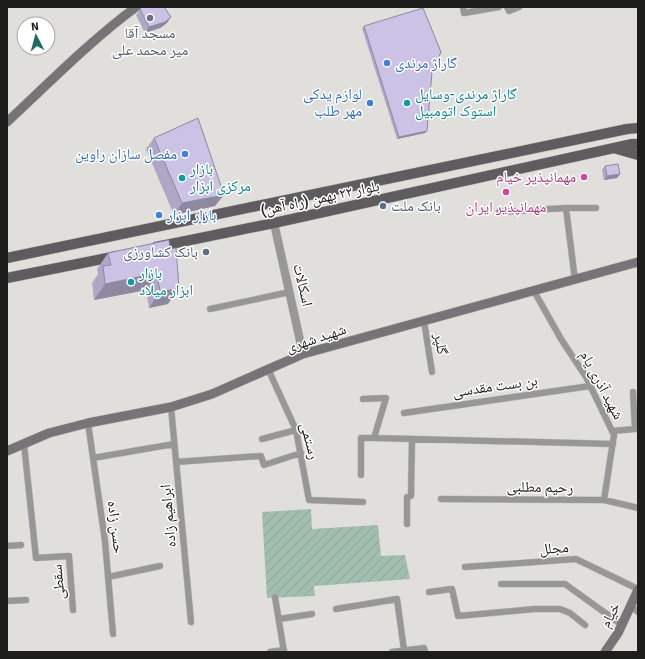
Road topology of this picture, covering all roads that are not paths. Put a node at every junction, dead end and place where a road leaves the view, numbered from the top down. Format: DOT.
graph roads {
  1 [pos="136,7"];
  2 [pos="499,7"];
  3 [pos="507,7"];
  4 [pos="519,7"];
  5 [pos="464,10"];
  6 [pos="638,119"];
  7 [pos="7,122"];
  8 [pos="634,129"];
  9 [pos="638,144"];
  10 [pos="613,148"];
  11 [pos="638,155"];
  12 [pos="566,208"];
  13 [pos="596,208"];
  14 [pos="499,212"];
  15 [pos="274,223"];
  16 [pos="144,250"];
  17 [pos="129,253"];
  18 [pos="7,258"];
  19 [pos="638,262"];
  20 [pos="7,278"];
  21 [pos="575,280"];
  22 [pos="534,291"];
  23 [pos="290,292"];
  24 [pos="210,309"];
  25 [pos="424,321"];
  26 [pos="303,354"];
  27 [pos="268,369"];
  28 [pos="432,372"];
  29 [pos="590,386"];
  30 [pos="633,392"];
  31 [pos="363,399"];
  32 [pos="171,407"];
  33 [pos="404,413"];
  34 [pos="88,423"];
  35 [pos="296,430"];
  36 [pos="612,431"];
  37 [pos="262,438"];
  38 [pos="374,438"];
  39 [pos="412,439"];
  40 [pos="24,444"];
  41 [pos="174,444"];
  42 [pos="613,444"];
  43 [pos="7,451"];
  44 [pos="301,453"];
  45 [pos="93,458"];
  46 [pos="176,462"];
  47 [pos="361,475"];
  48 [pos="441,499"];
  49 [pos="604,500"];
  50 [pos="363,502"];
  51 [pos="638,508"];
  52 [pos="407,524"];
  53 [pos="21,545"];
  54 [pos="7,546"];
  55 [pos="160,566"];
  56 [pos="465,567"];
  57 [pos="108,577"];
  58 [pos="501,584"];
  59 [pos="638,590"];
  60 [pos="429,592"];
  61 [pos="275,597"];
  62 [pos="26,600"];
  63 [pos="7,601"];
  64 [pos="336,609"];
  65 [pos="634,609"];
  66 [pos="73,610"];
  67 [pos="312,614"];
  68 [pos="278,619"];
  69 [pos="191,622"];
  70 [pos="584,625"];
  71 [pos="622,625"];
  72 [pos="113,634"];
  73 [pos="404,650"];
  74 [pos="284,651"];
  75 [pos="270,652"];
  76 [pos="392,652"];
  77 [pos="425,652"];
  78 [pos="605,652"];
  1 -- 7 [label="main road"];
  2 -- 5 [label="street"];
  3 -- 4 [label="street"];
  6 -- 8 [label="main road"];
  8 -- 18 [label="main road, بلوار ۲۲ بهمن (راه آهن)"];
  9 -- 10 [label="main road, بلوار ۲۲ بهمن (راه آهن)"];
  10 -- 11 [label="main road"];
  10 -- 15 [label="main road, بلوار ۲۲ بهمن (راه آهن)"];
  12 -- 13 [label="street"];
  12 -- 14 [label="street"];
  12 -- 21 [label="street"];
  15 -- 16 [label="main road, بلوار ۲۲ بهمن (راه آهن)"];
  15 -- 23 [label="street, اسکالات"];
  17 -- 20 [label="main road"];
  19 -- 21 [label="main road, شهید شهری"];
  21 -- 22 [label="main road, شهید شهری"];
  22 -- 25 [label="main road, شهید شهری"];
  22 -- 29 [label="street, شهید آذری یام"];
  23 -- 24 [label="street"];
  23 -- 26 [label="street, اسکالات"];
  25 -- 26 [label="main road, شهید شهری"];
  25 -- 28 [label="street, گلپر"];
  26 -- 27 [label="main road, شهید شهری"];
  27 -- 32 [label="main road, شهید شهری"];
  27 -- 35 [label="street, رستمی"];
  29 -- 33 [label="street, بن بست مقدسی"];
  29 -- 36 [label="street, شهید آذری یام"];
  30 -- 36 [label="street"];
  31 -- 38 [label="street"];
  32 -- 34 [label="main road, شهید شهری"];
  32 -- 41 [label="street, ابراهیم زاده"];
  34 -- 40 [label="main road, شهید شهری"];
  34 -- 45 [label="street, حسن زاده"];
  35 -- 37 [label="street"];
  35 -- 44 [label="street, رستمی"];
  36 -- 42 [label="street, شهید آذری یام"];
  38 -- 39 [label="street"];
  38 -- 47 [label="street"];
  39 -- 42 [label="street"];
  39 -- 52 [label="street"];
  40 -- 43 [label="main road, شهید شهری"];
  40 -- 66 [label="street, سقطی"];
  41 -- 45 [label="street"];
  41 -- 46 [label="street, ابراهیم زاده"];
  42 -- 49 [label="street, شهید آذری یام"];
  44 -- 46 [label="street"];
  44 -- 50 [label="street, رستمی"];
  45 -- 57 [label="street, حسن زاده"];
  46 -- 69 [label="street, ابراهیم زاده"];
  48 -- 49 [label="street, رحیم مطلبی"];
  49 -- 51 [label="street, رحیم مطلبی"];
  53 -- 54 [label="street"];
  55 -- 57 [label="street"];
  56 -- 59 [label="street, مجلل"];
  57 -- 72 [label="street, حسن زاده"];
  58 -- 71 [label="street"];
  59 -- 65 [label="main road, خیام"];
  60 -- 70 [label="street"];
  61 -- 68 [label="street"];
  62 -- 63 [label="street"];
  64 -- 73 [label="street"];
  65 -- 71 [label="main road, خیام"];
  67 -- 68 [label="street"];
  68 -- 74 [label="street"];
  71 -- 78 [label="main road, خیام"];
  73 -- 76 [label="street"];
  73 -- 77 [label="street"];
  74 -- 75 [label="street"];
}
